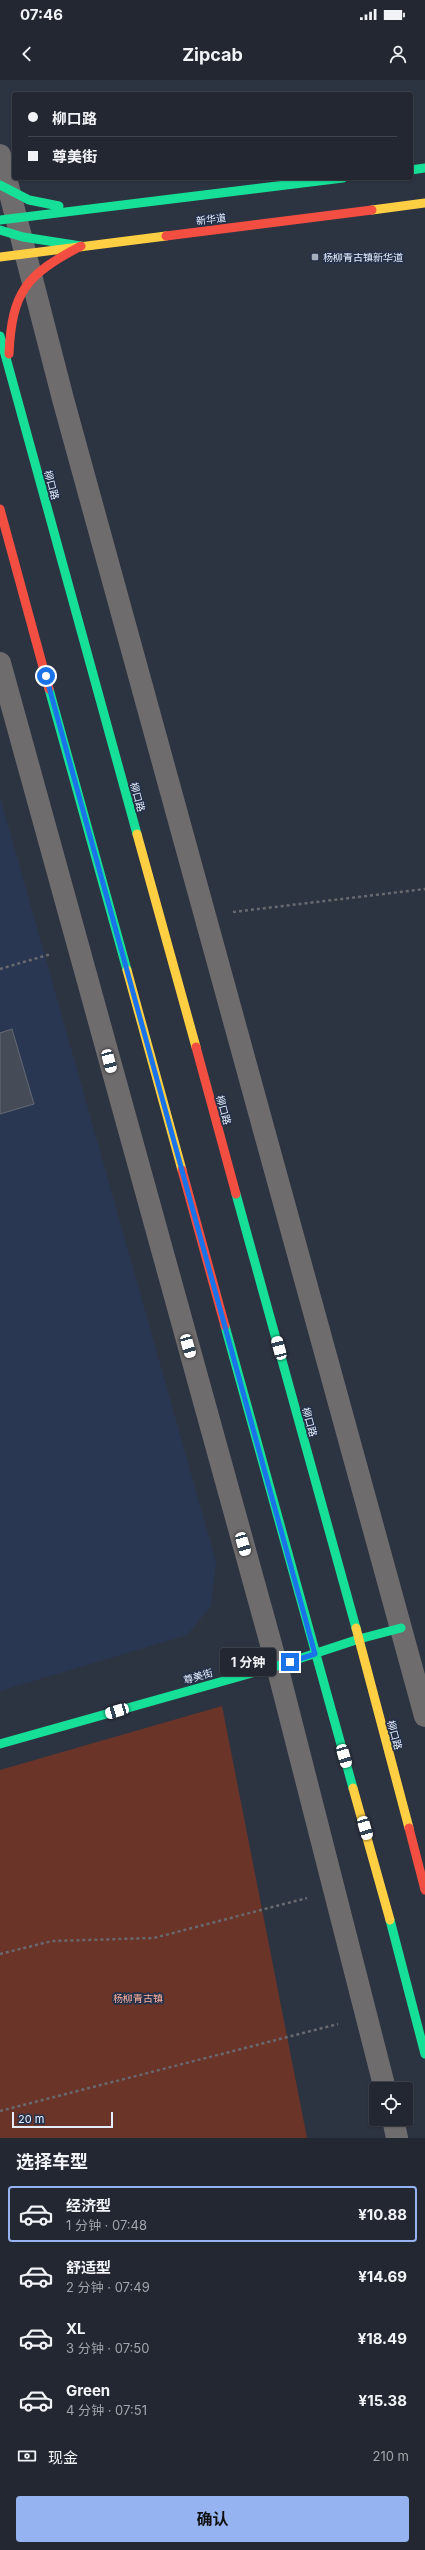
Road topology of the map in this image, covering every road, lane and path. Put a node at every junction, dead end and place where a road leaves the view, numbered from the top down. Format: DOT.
graph roads {
  1 [pos="0,155"];
  2 [pos="425,168"];
  3 [pos="413,170"];
  4 [pos="327,180"];
  5 [pos="5,188"];
  6 [pos="425,203"];
  7 [pos="80,210"];
  8 [pos="50,223"];
  9 [pos="0,230"];
  10 [pos="16,237"];
  11 [pos="81,246"];
  12 [pos="0,257"];
  13 [pos="33,275"];
  14 [pos="0,336"];
  15 [pos="9,367"];
  16 [pos="0,510"];
  17 [pos="0,663"];
  18 [pos="401,1628"];
  19 [pos="359,1639"];
  20 [pos="315,1654"];
  21 [pos="277,1666"];
  22 [pos="425,1716"];
  23 [pos="0,1744"];
  24 [pos="425,1890"];
  25 [pos="334,1891"];
  26 [pos="0,1954"];
  27 [pos="366,2017"];
  28 [pos="425,2054"];
  29 [pos="383,2082"];
  30 [pos="0,2111"];
  31 [pos="395,2126"];
  32 [pos="398,2138"];
  1 -- 5 [label="street"];
  2 -- 3 [label="main road"];
  4 -- 7 [label="main road, 新华道"];
  5 -- 7 [label="main road"];
  5 -- 10 [label="street"];
  6 -- 11 [label="main road, 新华道"];
  7 -- 8 [label="main road"];
  7 -- 10 [label="main road, 新华道"];
  9 -- 10 [label="main road"];
  10 -- 11 [label="main road"];
  10 -- 11 [label="main road, 新华道"];
  10 -- 12 [label="main road, 新华道"];
  10 -- 13 [label="street"];
  11 -- 13 [label="main road"];
  13 -- 15 [label="main road"];
  13 -- 18 [label="street"];
  14 -- 15 [label="main road, 柳口路"];
  15 -- 19 [label="main road, 柳口路"];
  16 -- 20 [label="main road"];
  17 -- 21 [label="street"];
  18 -- 19 [label="main road, 尊美街"];
  18 -- 22 [label="street"];
  19 -- 20 [label="main road, 尊美街"];
  19 -- 24 [label="main road, 柳口路"];
  20 -- 21 [label="main road, 尊美街"];
  20 -- 28 [label="main road"];
  21 -- 23 [label="main road, 尊美街"];
  21 -- 25 [label="street"];
  25 -- 26 [label="path"];
  25 -- 27 [label="street"];
  27 -- 29 [label="street"];
  27 -- 30 [label="path"];
  31 -- 32 [label="street"];
}
